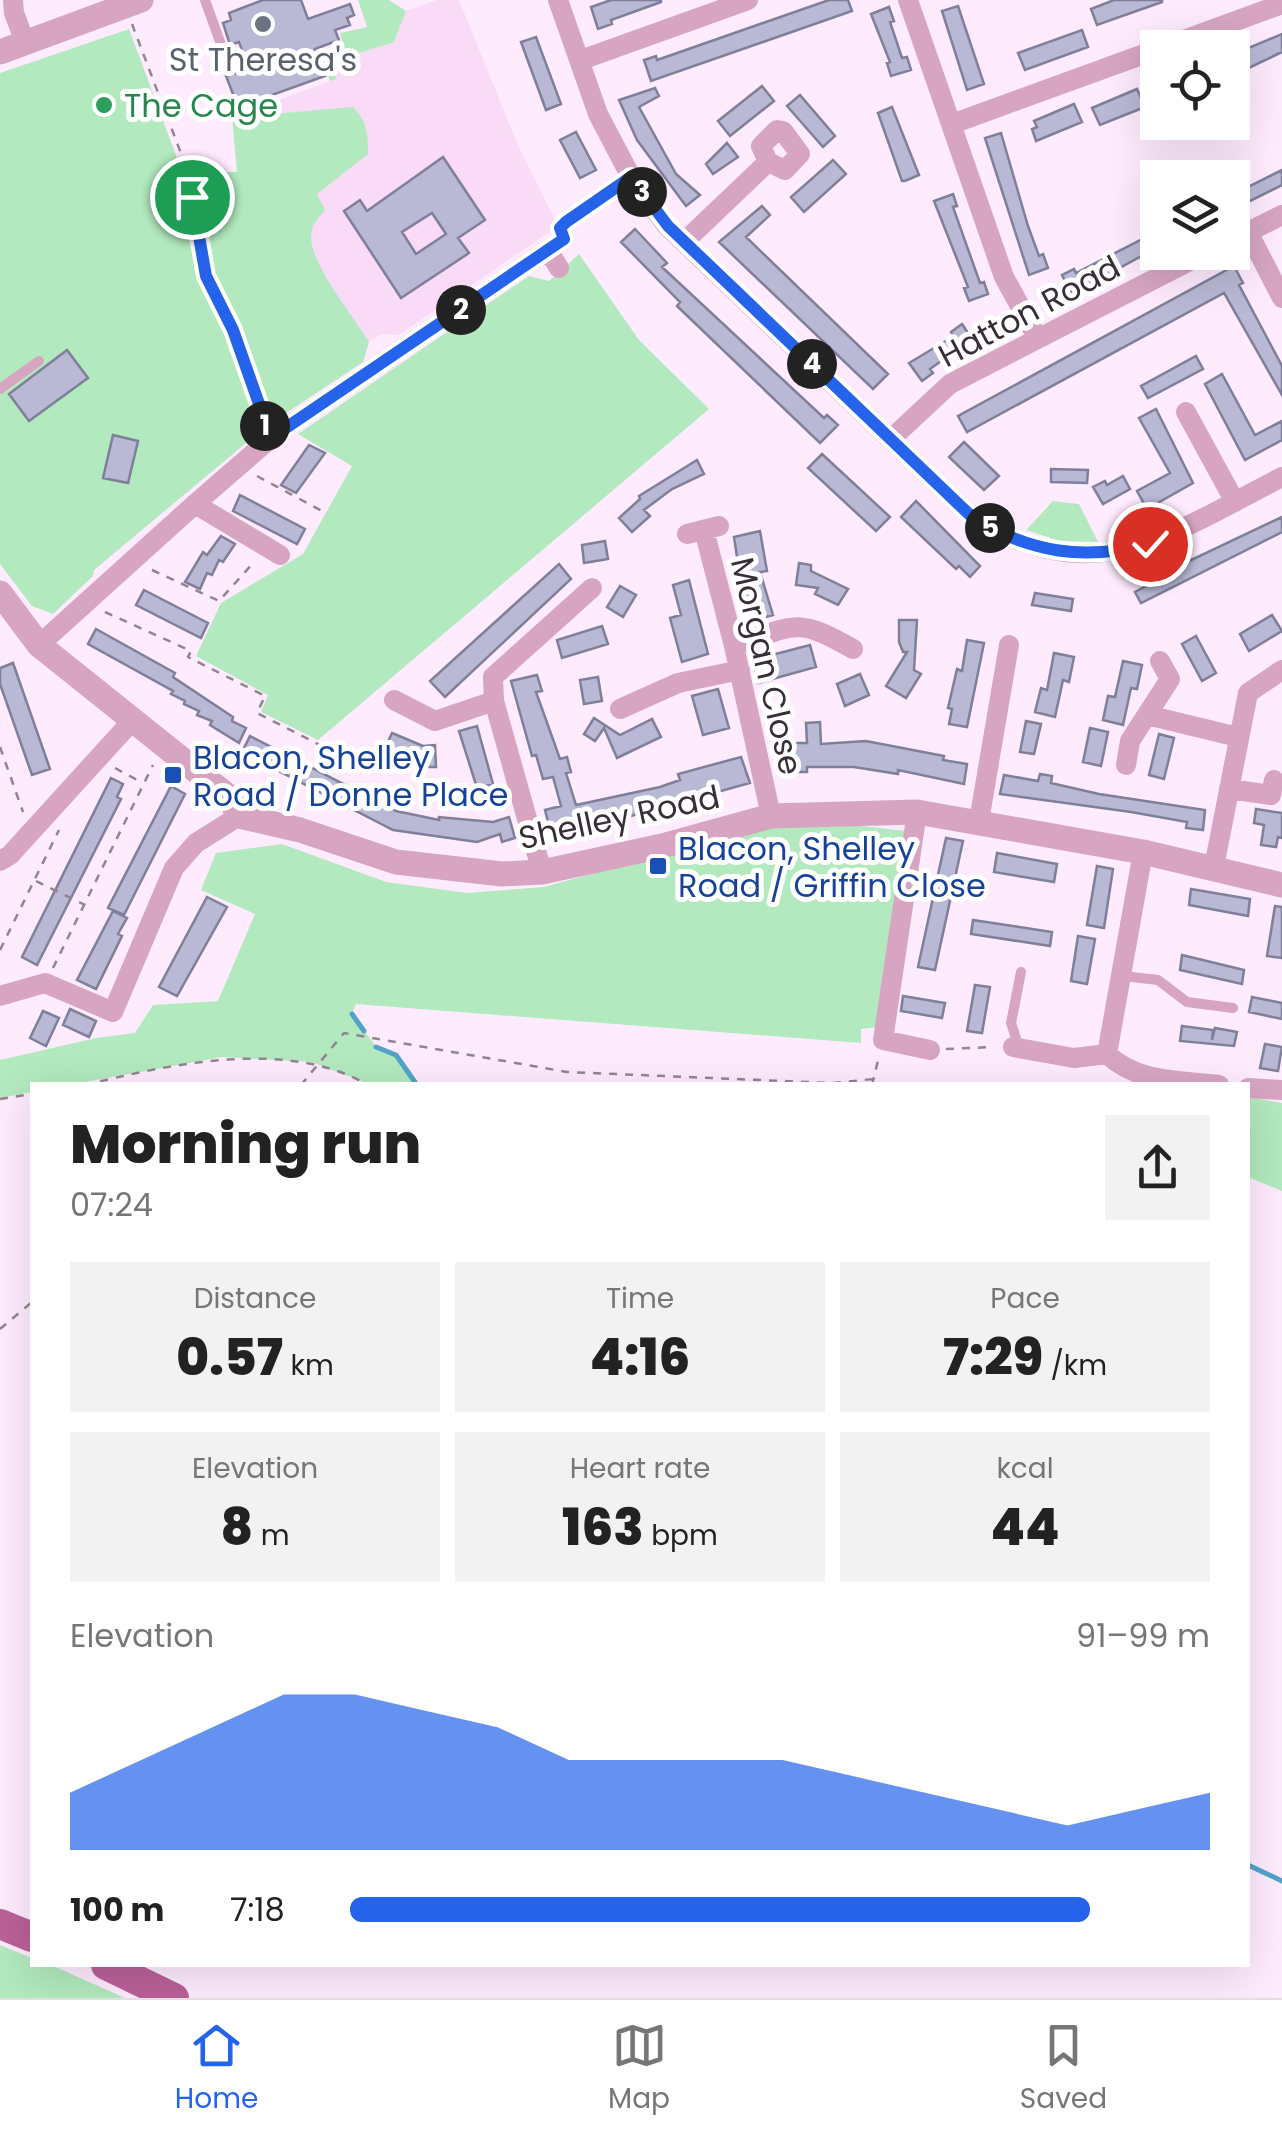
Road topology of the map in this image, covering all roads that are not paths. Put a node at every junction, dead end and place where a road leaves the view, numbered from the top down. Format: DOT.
graph roads {
  1 [pos="205,0"];
  2 [pos="558,0"];
  3 [pos="748,0"];
  4 [pos="908,0"];
  5 [pos="133,3"];
  6 [pos="1282,4"];
  7 [pos="9,10"];
  8 [pos="1210,30"];
  9 [pos="26,42"];
  10 [pos="0,52"];
  11 [pos="1140,55"];
  12 [pos="581,60"];
  13 [pos="228,64"];
  14 [pos="952,124"];
  15 [pos="768,162"];
  16 [pos="1282,215"];
  17 [pos="1250,231"];
  18 [pos="684,242"];
  19 [pos="1250,251"];
  20 [pos="557,252"];
  21 [pos="1170,270"];
  22 [pos="1282,298"];
  23 [pos="1037,337"];
  24 [pos="39,360"];
  25 [pos="0,389"];
  26 [pos="1186,412"];
  27 [pos="890,439"];
  28 [pos="1282,478"];
  29 [pos="1234,502"];
  30 [pos="195,504"];
  31 [pos="703,530"];
  32 [pos="272,549"];
  33 [pos="0,593"];
  34 [pos="590,597"];
  35 [pos="39,645"];
  36 [pos="1008,645"];
  37 [pos="734,646"];
  38 [pos="854,647"];
  39 [pos="1160,661"];
  40 [pos="740,670"];
  41 [pos="1282,670"];
  42 [pos="403,699"];
  43 [pos="494,700"];
  44 [pos="628,700"];
  45 [pos="1147,715"];
  46 [pos="132,721"];
  47 [pos="1238,737"];
  48 [pos="1126,766"];
  49 [pos="1228,789"];
  50 [pos="1276,791"];
  51 [pos="917,812"];
  52 [pos="239,816"];
  53 [pos="772,816"];
  54 [pos="979,821"];
  55 [pos="1144,852"];
  56 [pos="0,861"];
  57 [pos="1214,867"];
  58 [pos="542,872"];
  59 [pos="1282,885"];
  60 [pos="1021,972"];
  61 [pos="1124,976"];
  62 [pos="0,996"];
  63 [pos="1233,1008"];
  64 [pos="1016,1048"];
  65 [pos="930,1050"];
  66 [pos="1106,1054"];
  67 [pos="1193,1082"];
  68 [pos="1250,1088"];
  69 [pos="1282,1090"];
  70 [pos="0,1924"];
  71 [pos="30,1935"];
  72 [pos="110,1967"];
  73 [pos="174,1998"];
  1 -- 13 [label="lane"];
  2 -- 12 [label="street"];
  3 -- 12 [label="street"];
  4 -- 14 [label="street"];
  5 -- 9 [label="street"];
  6 -- 8 [label="street"];
  7 -- 9 [label="street"];
  9 -- 10 [label="street"];
  11 -- 14 [label="street"];
  12 -- 18 [label="street"];
  14 -- 23 [label="street"];
  15 -- 18 [label="street"];
  16 -- 17 [label="street"];
  18 -- 27 [label="street"];
  19 -- 22 [label="street"];
  20 -- 30 [label="street"];
  21 -- 23 [label="street, Hatton Road"];
  23 -- 27 [label="street, Hatton Road"];
  24 -- 25 [label="lane"];
  26 -- 29 [label="street"];
  27 -- 29 [label="street"];
  28 -- 29 [label="street"];
  30 -- 32 [label="street"];
  30 -- 35 [label="street"];
  31 -- 37 [label="street, Morgan Close"];
  33 -- 35 [label="street"];
  34 -- 43 [label="street"];
  35 -- 46 [label="street"];
  36 -- 54 [label="street"];
  37 -- 38 [label="street"];
  37 -- 40 [label="street, Morgan Close"];
  39 -- 45 [label="street"];
  40 -- 44 [label="street"];
  40 -- 53 [label="street, Morgan Close"];
  41 -- 47 [label="street"];
  42 -- 43 [label="street"];
  43 -- 58 [label="street"];
  45 -- 47 [label="street"];
  45 -- 48 [label="street"];
  46 -- 52 [label="street"];
  46 -- 56 [label="street"];
  47 -- 49 [label="street"];
  49 -- 50 [label="street"];
  49 -- 57 [label="street"];
  51 -- 53 [label="street, Shelley Road"];
  51 -- 54 [label="street, Shelley Road"];
  51 -- 65 [label="street"];
  52 -- 58 [label="street, Shelley Road"];
  52 -- 62 [label="street"];
  53 -- 58 [label="street, Shelley Road"];
  54 -- 55 [label="street, Shelley Road"];
  55 -- 57 [label="street, Shelley Road"];
  55 -- 61 [label="street"];
  57 -- 59 [label="street, Shelley Road"];
  60 -- 64 [label="lane"];
  61 -- 63 [label="lane"];
  61 -- 66 [label="street"];
  64 -- 66 [label="street"];
  66 -- 67 [label="street"];
  68 -- 69 [label="street"];
  70 -- 71 [label="main road"];
  72 -- 73 [label="main road"];
}
